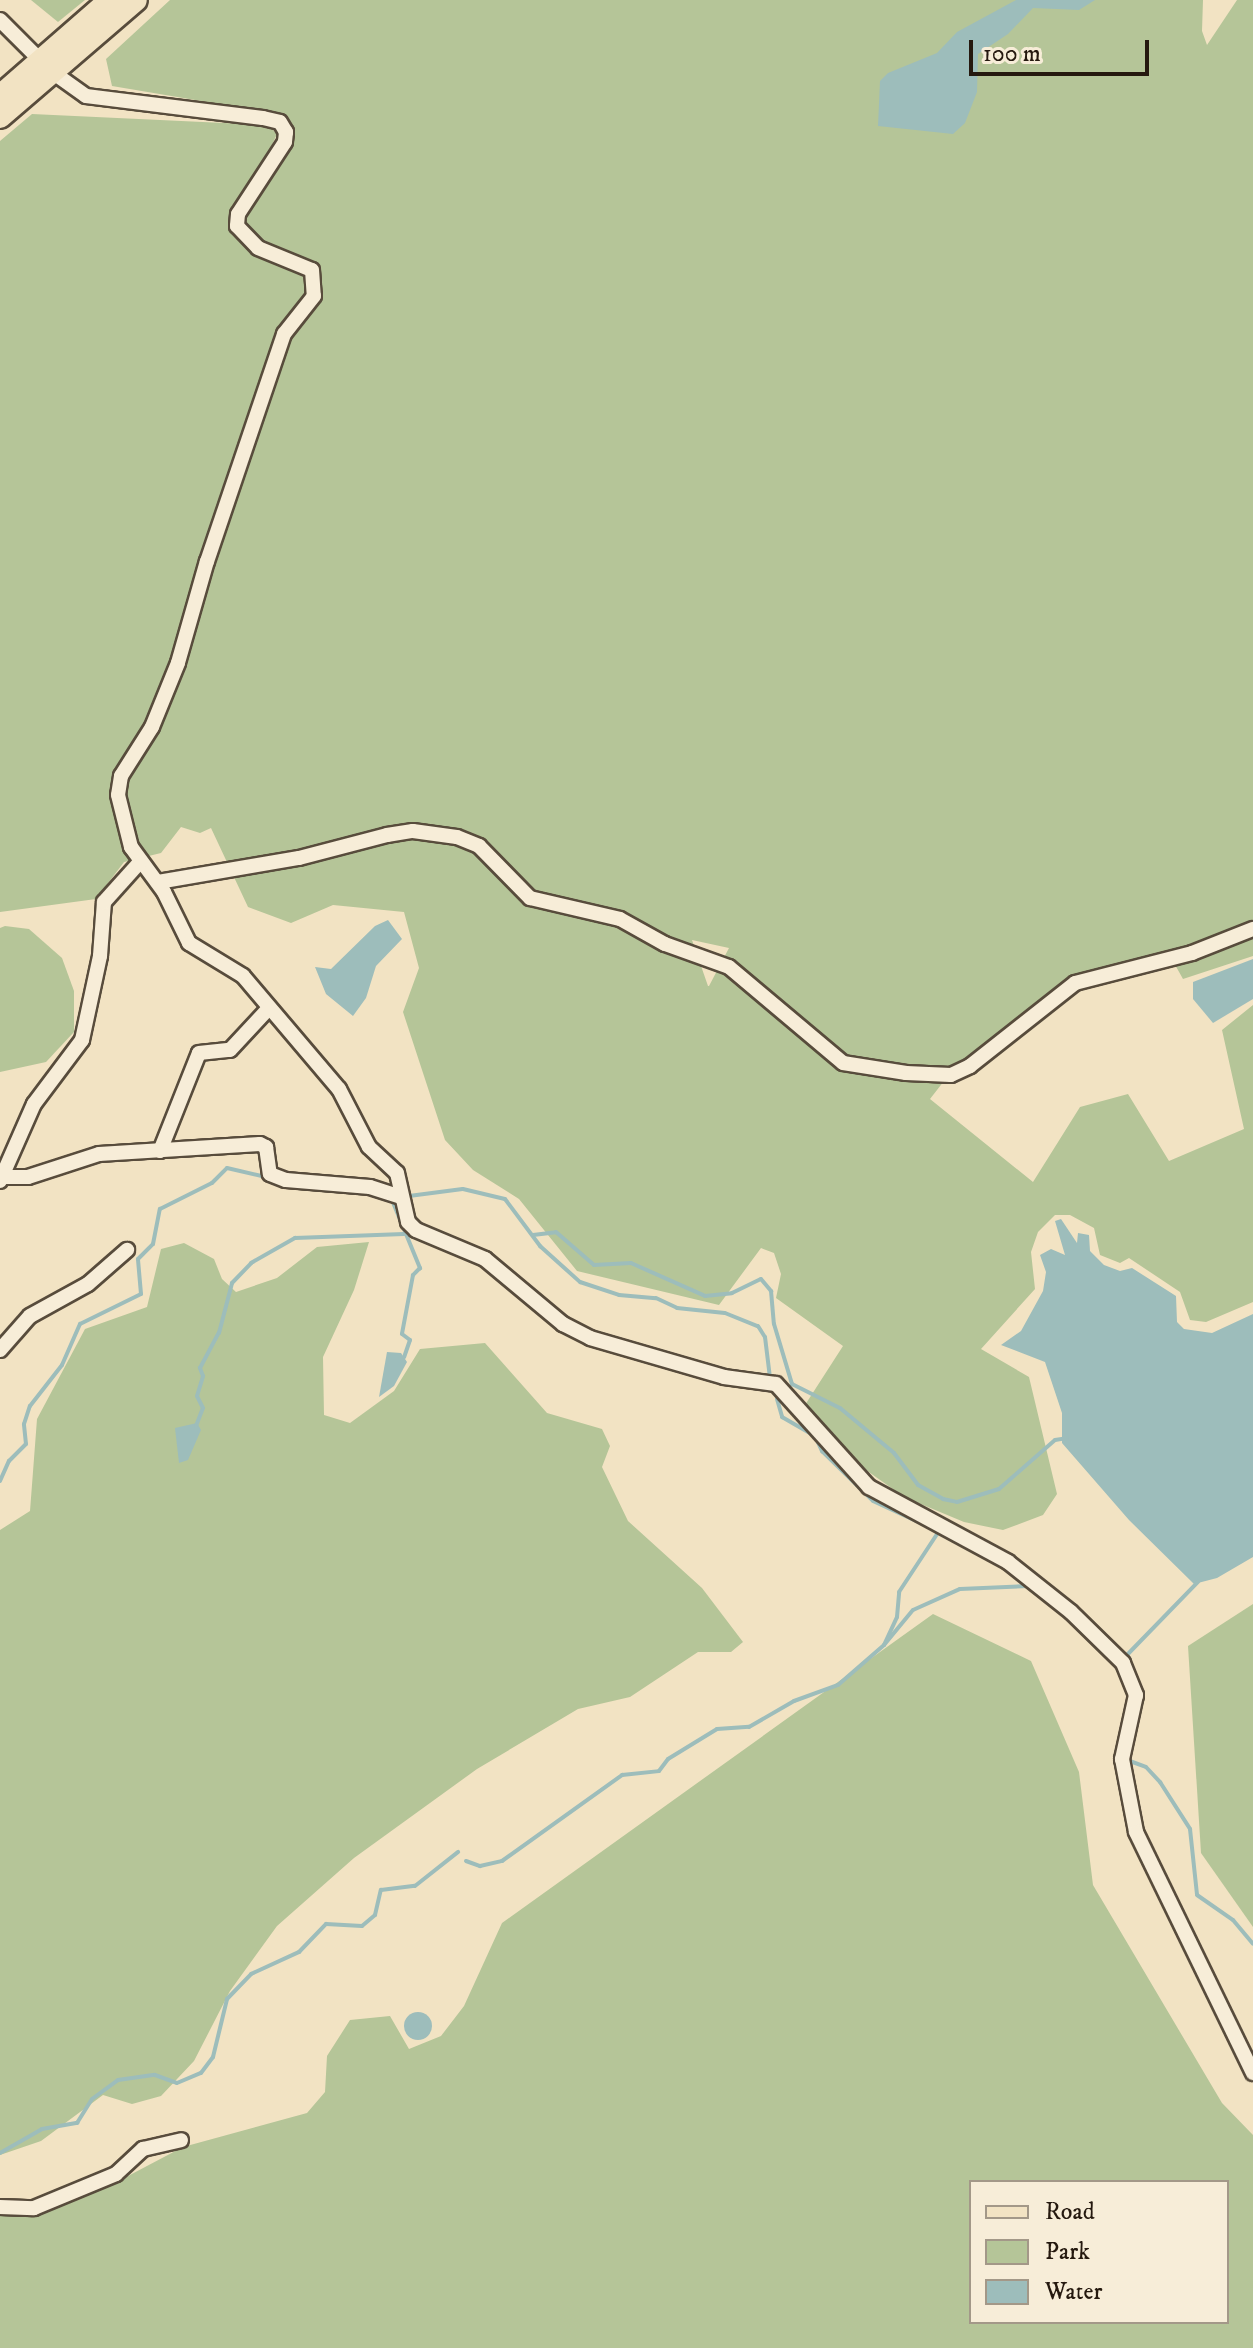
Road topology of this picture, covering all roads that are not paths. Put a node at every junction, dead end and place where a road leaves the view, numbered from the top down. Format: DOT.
graph roads {
  1 [pos="110,0"];
  2 [pos="136,0"];
  3 [pos="0,20"];
  4 [pos="45,64"];
  5 [pos="0,96"];
  6 [pos="0,117"];
  7 [pos="140,862"];
  8 [pos="158,882"];
  9 [pos="1253,929"];
  10 [pos="269,1008"];
  11 [pos="160,1151"];
  12 [pos="2,1179"];
  13 [pos="401,1197"];
  14 [pos="127,1250"];
  15 [pos="7,1330"];
  16 [pos="0,1350"];
  17 [pos="1253,2073"];
  18 [pos="181,2140"];
  19 [pos="0,2207"];
  1 -- 4 [label="main road"];
  2 -- 4 [label="main road"];
  3 -- 4 [label="street"];
  4 -- 5 [label="main road"];
  4 -- 6 [label="main road"];
  4 -- 7 [label="street"];
  7 -- 8 [label="street"];
  7 -- 12 [label="street"];
  8 -- 9 [label="street"];
  8 -- 10 [label="street"];
  10 -- 11 [label="street"];
  10 -- 13 [label="street"];
  11 -- 12 [label="street"];
  11 -- 13 [label="street"];
  13 -- 17 [label="street"];
  14 -- 15 [label="street"];
  15 -- 16 [label="street"];
  18 -- 19 [label="street"];
}
